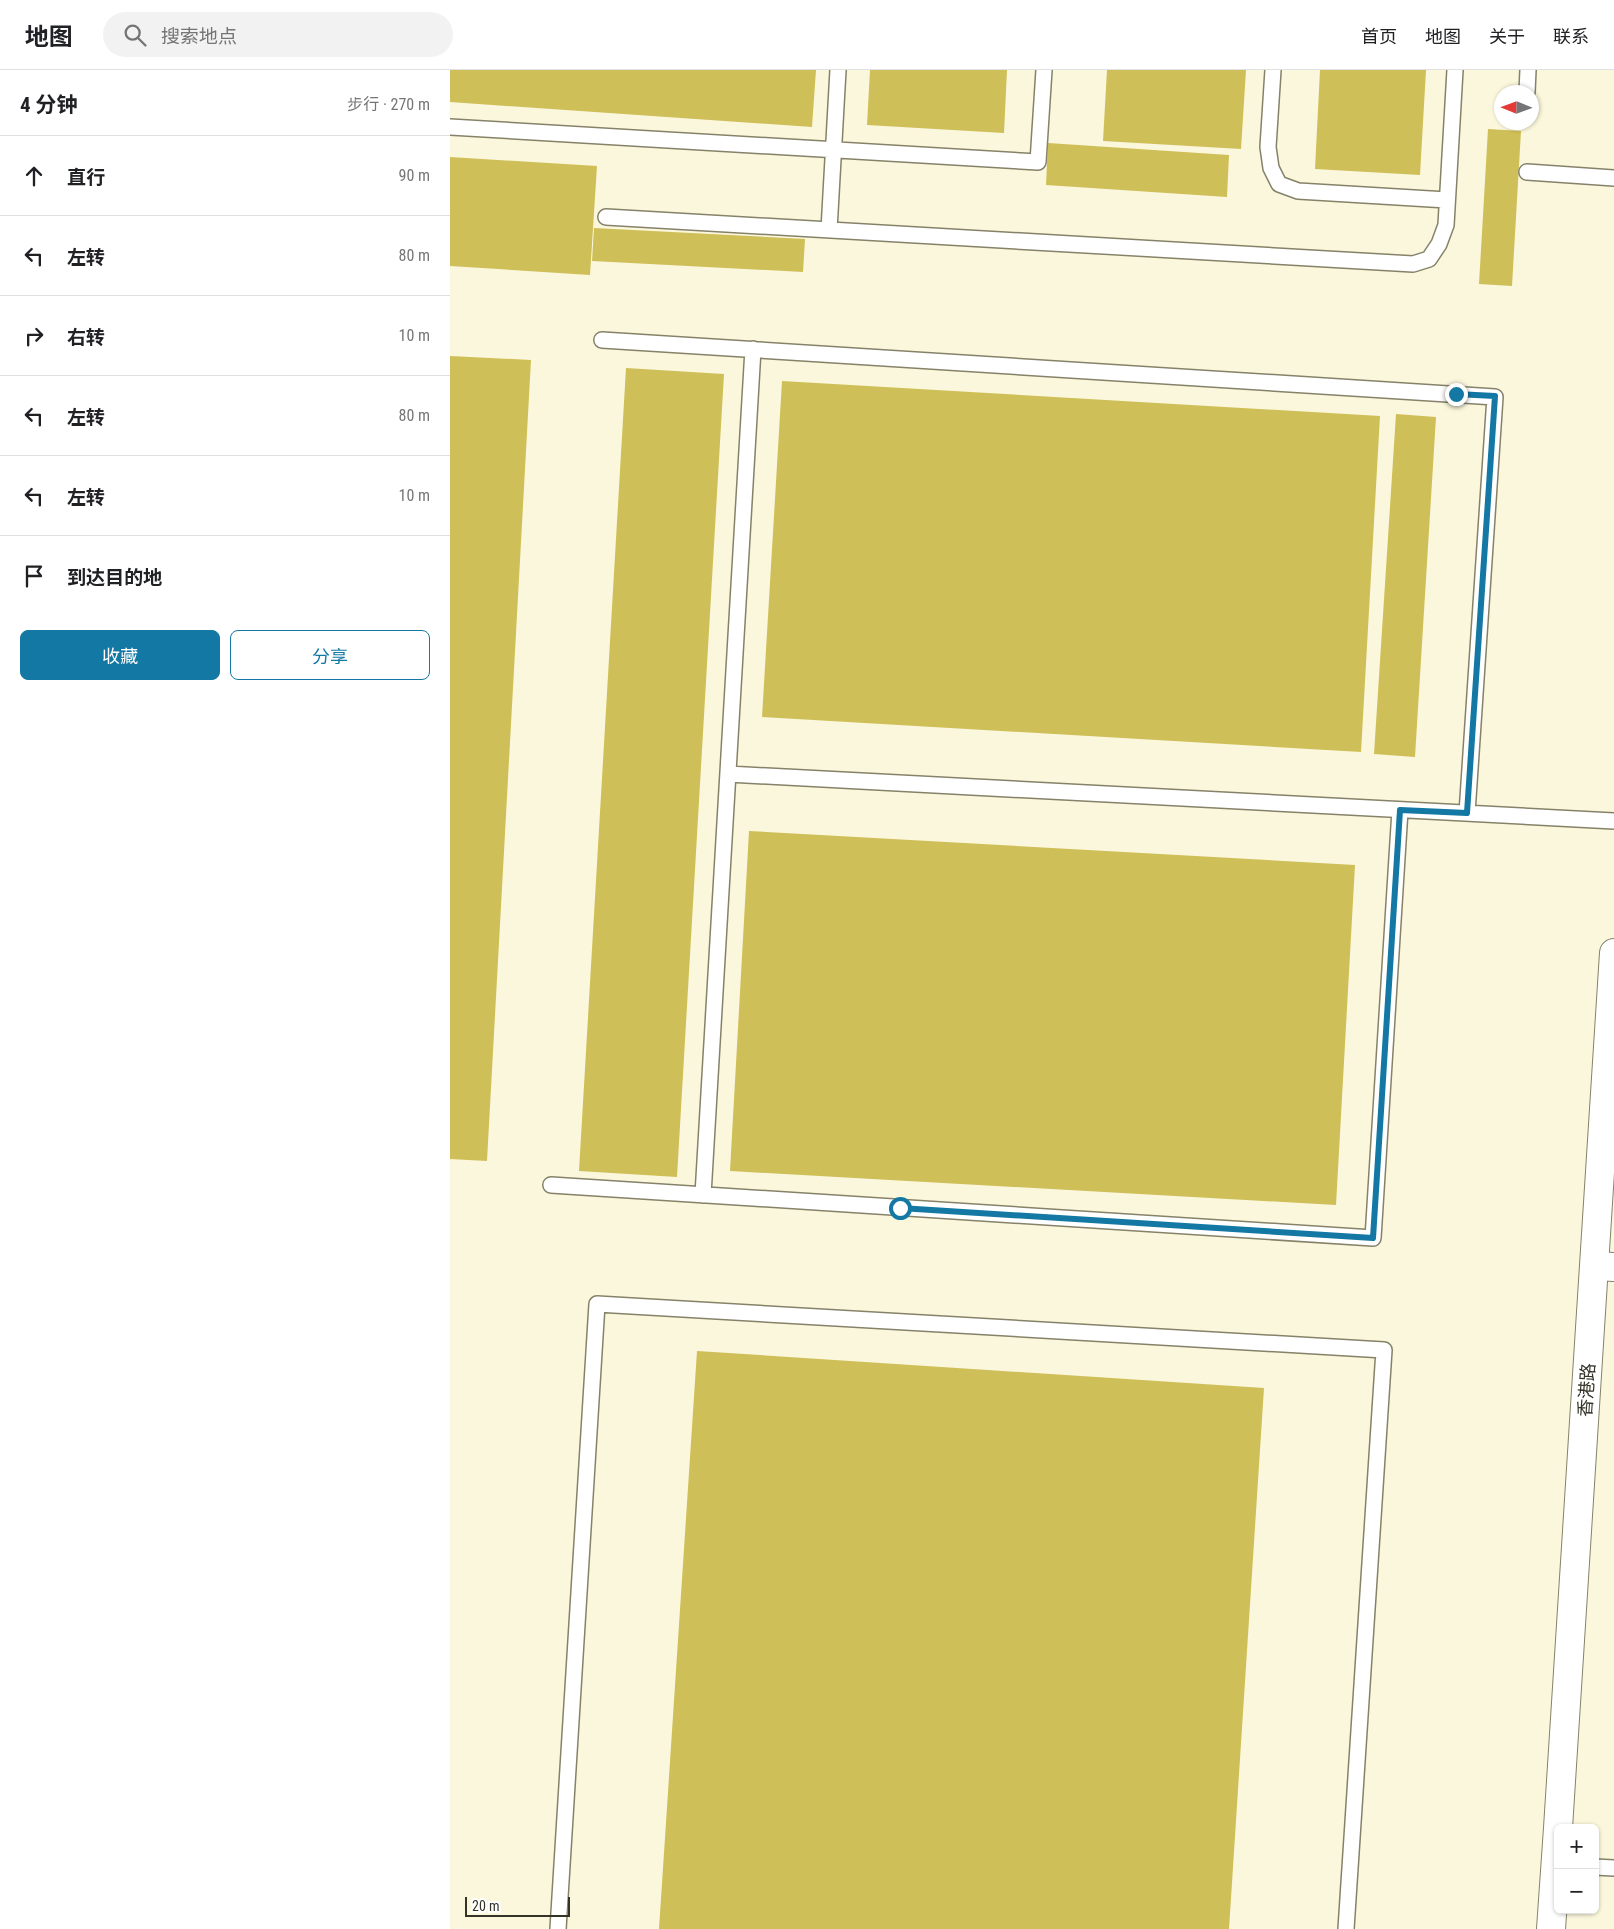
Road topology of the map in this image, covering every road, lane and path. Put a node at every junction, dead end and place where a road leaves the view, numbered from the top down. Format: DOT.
graph roads {
  1 [pos="838,70"];
  2 [pos="1044,70"];
  3 [pos="1273,70"];
  4 [pos="1455,70"];
  5 [pos="1528,70"];
  6 [pos="1527,85"];
  7 [pos="450,127"];
  8 [pos="833,149"];
  9 [pos="1527,172"];
  10 [pos="1614,178"];
  11 [pos="1447,200"];
  12 [pos="606,217"];
  13 [pos="829,230"];
  14 [pos="602,340"];
  15 [pos="754,349"];
  16 [pos="728,774"];
  17 [pos="1400,810"];
  18 [pos="1467,813"];
  19 [pos="1614,821"];
  20 [pos="1614,953"];
  21 [pos="552,1185"];
  22 [pos="703,1195"];
  23 [pos="1604,1266"];
  24 [pos="1558,1824"];
  25 [pos="1599,1867"];
  26 [pos="1614,1868"];
  27 [pos="1557,1869"];
  28 [pos="558,1929"];
  29 [pos="1346,1929"];
  30 [pos="1551,1929"];
  1 -- 8 [label="lane"];
  2 -- 8 [label="lane"];
  3 -- 11 [label="lane"];
  4 -- 11 [label="lane"];
  5 -- 6 [label="lane"];
  7 -- 8 [label="lane"];
  8 -- 13 [label="lane"];
  9 -- 10 [label="lane"];
  11 -- 13 [label="lane"];
  12 -- 13 [label="lane"];
  14 -- 15 [label="lane"];
  15 -- 16 [label="lane"];
  15 -- 18 [label="lane"];
  16 -- 17 [label="lane"];
  16 -- 22 [label="lane"];
  17 -- 18 [label="lane"];
  17 -- 22 [label="lane"];
  18 -- 19 [label="lane"];
  20 -- 23 [label="street, 香港路"];
  21 -- 22 [label="lane"];
  23 -- 24 [label="street, 香港路"];
  25 -- 26 [label="lane"];
  27 -- 30 [label="street, 香港路"];
  28 -- 29 [label="lane"];
}
